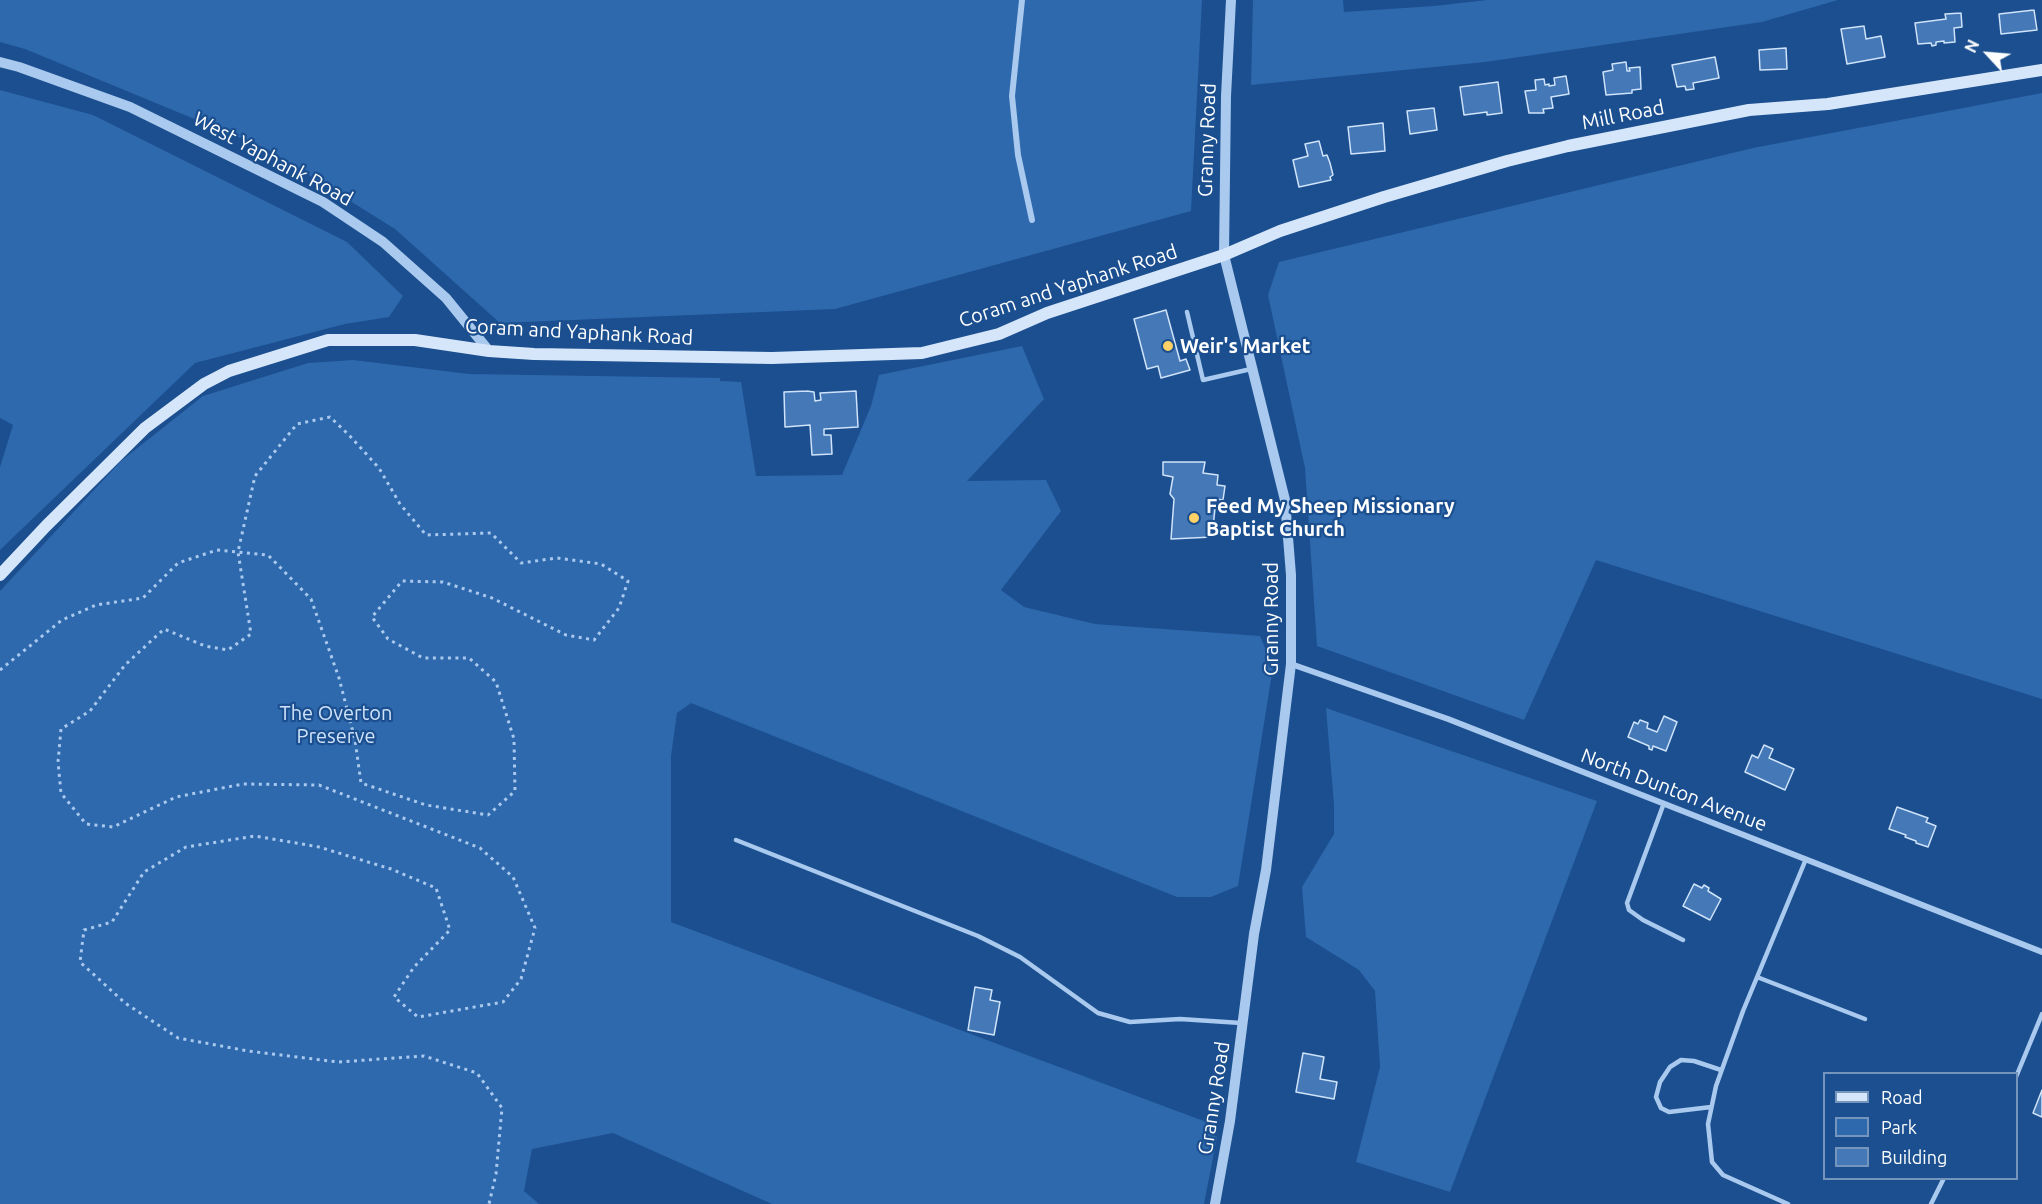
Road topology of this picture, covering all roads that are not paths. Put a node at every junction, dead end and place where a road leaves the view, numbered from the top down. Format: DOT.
graph roads {
  1 [pos="1022,0"];
  2 [pos="1231,0"];
  3 [pos="0,62"];
  4 [pos="2042,70"];
  5 [pos="1032,220"];
  6 [pos="1224,255"];
  7 [pos="1187,312"];
  8 [pos="489,351"];
  9 [pos="1251,369"];
  10 [pos="0,575"];
  11 [pos="1291,664"];
  12 [pos="1664,803"];
  13 [pos="736,840"];
  14 [pos="1806,859"];
  15 [pos="1683,940"];
  16 [pos="2042,952"];
  17 [pos="1757,977"];
  18 [pos="2042,1014"];
  19 [pos="1865,1019"];
  20 [pos="1243,1023"];
  21 [pos="1721,1070"];
  22 [pos="2018,1072"];
  23 [pos="1712,1107"];
  24 [pos="1943,1180"];
  25 [pos="1215,1204"];
  26 [pos="1788,1204"];
  27 [pos="1931,1204"];
  1 -- 5 [label="street"];
  2 -- 6 [label="street, Granny Road"];
  3 -- 8 [label="street, West Yaphank Road"];
  4 -- 6 [label="main road, Mill Road"];
  6 -- 8 [label="main road, Coram and Yaphank Road"];
  6 -- 9 [label="street, Granny Road"];
  7 -- 9 [label="lane"];
  8 -- 10 [label="main road, Coram and Yaphank Road"];
  9 -- 11 [label="street, Granny Road"];
  11 -- 12 [label="street, North Dunton Avenue"];
  11 -- 20 [label="street, Granny Road"];
  12 -- 14 [label="street, North Dunton Avenue"];
  12 -- 15 [label="lane"];
  13 -- 20 [label="lane"];
  14 -- 16 [label="street, North Dunton Avenue"];
  14 -- 17 [label="lane"];
  17 -- 19 [label="lane"];
  17 -- 21 [label="lane"];
  18 -- 22 [label="lane"];
  20 -- 25 [label="street, Granny Road"];
  21 -- 23 [label="lane"];
  21 -- 23 [label="lane"];
  23 -- 26 [label="lane"];
  24 -- 27 [label="lane"];
}
